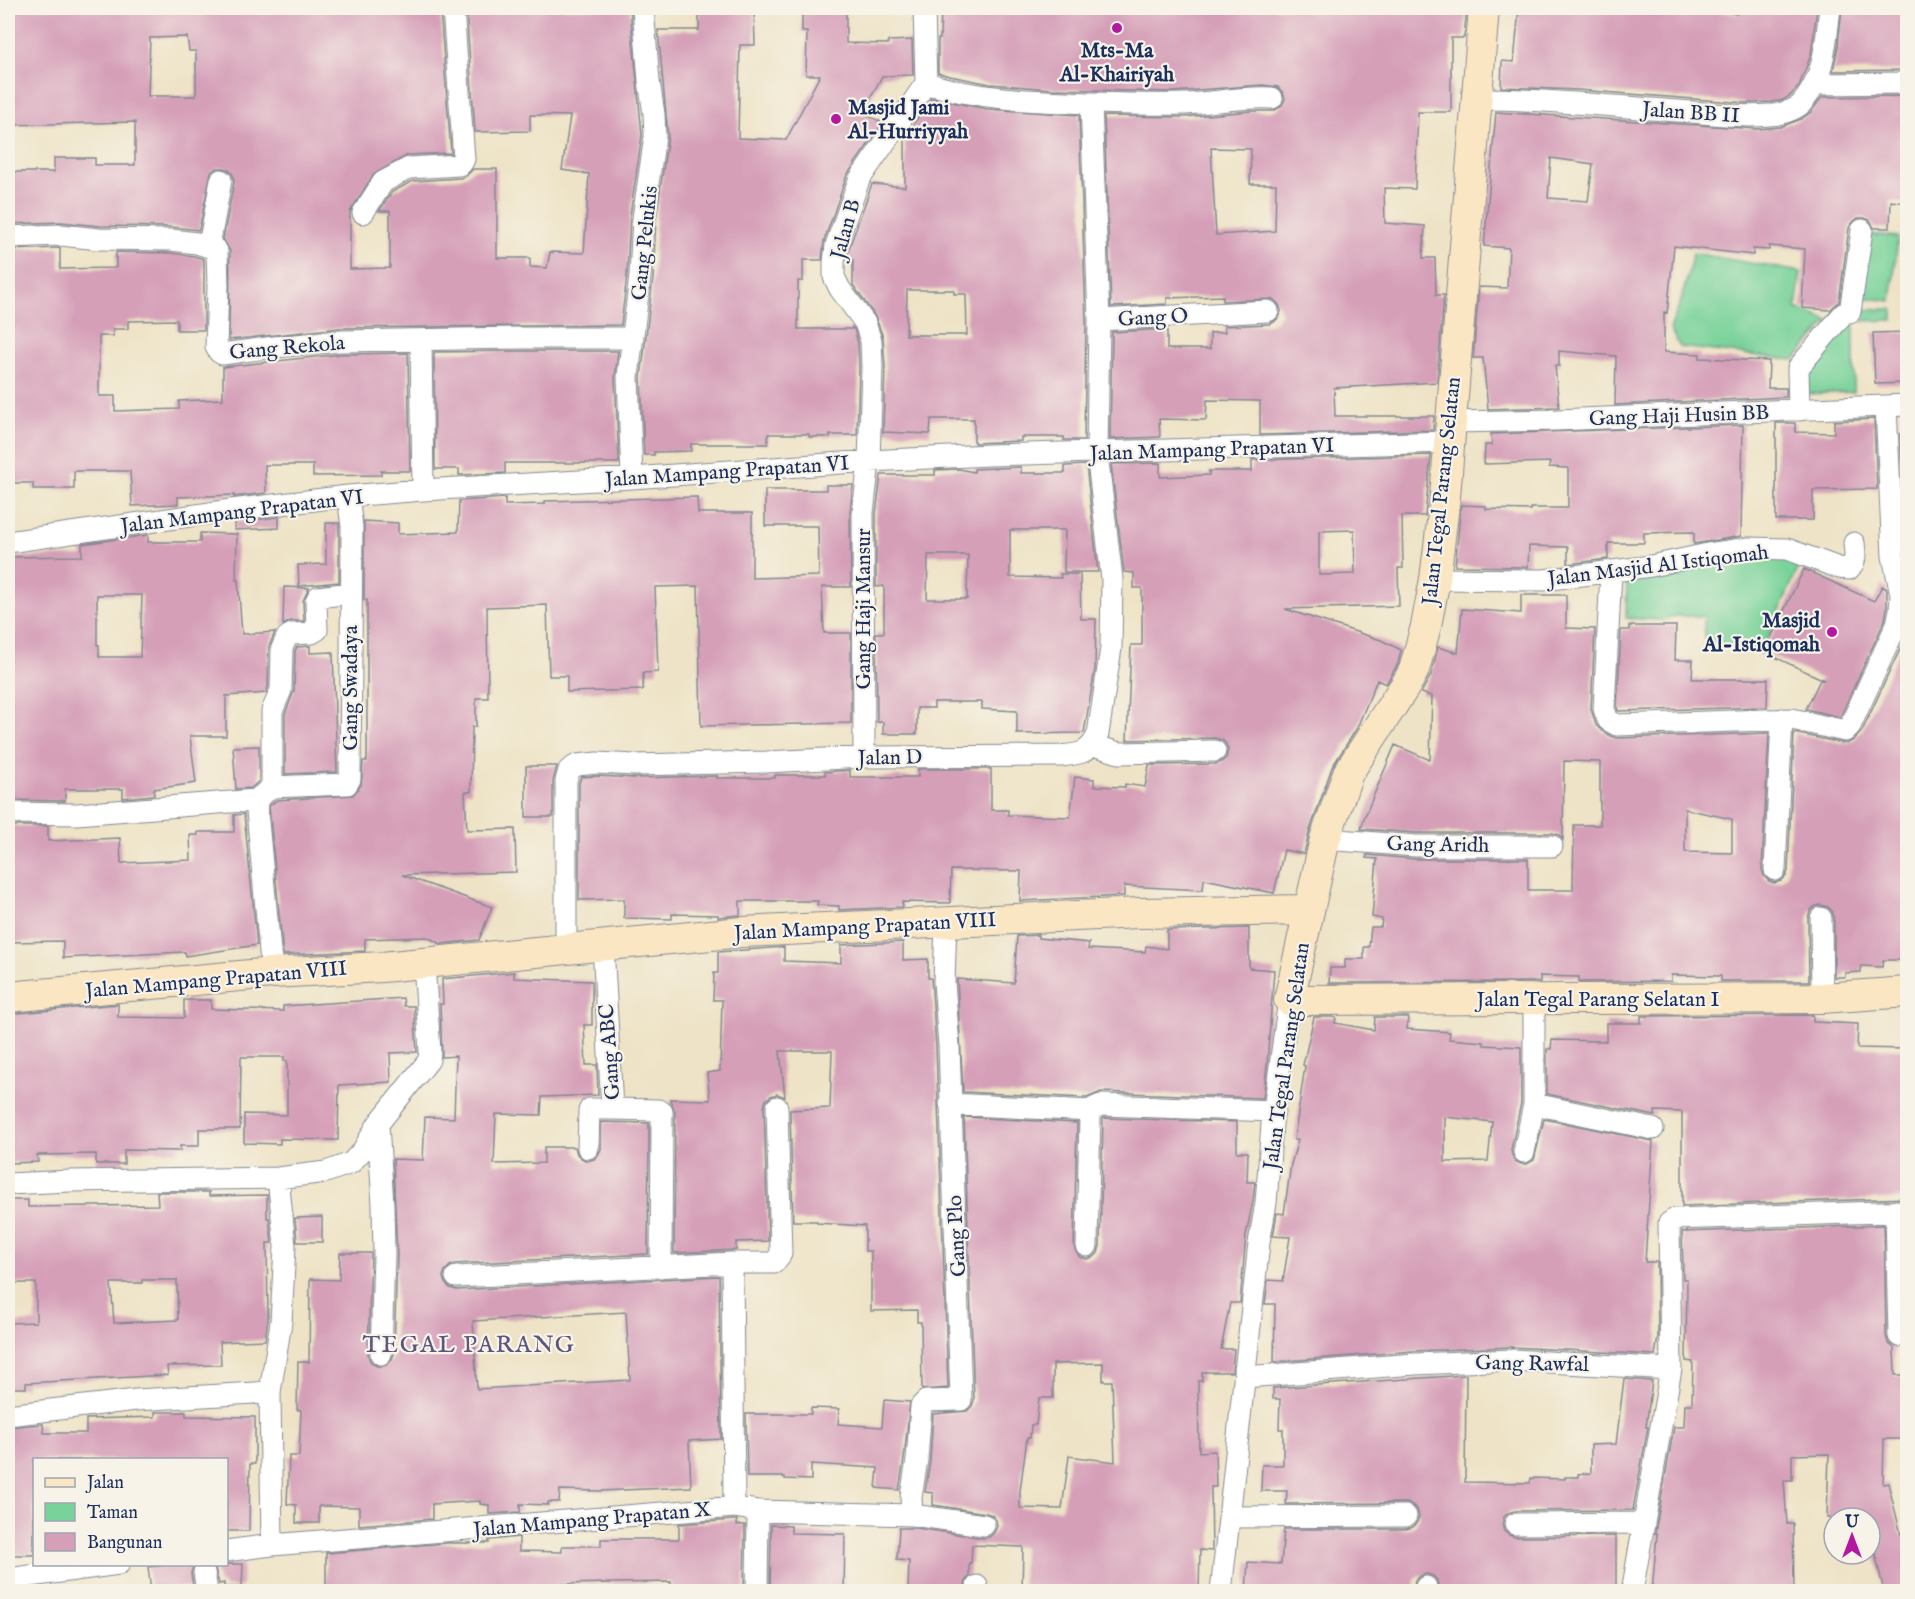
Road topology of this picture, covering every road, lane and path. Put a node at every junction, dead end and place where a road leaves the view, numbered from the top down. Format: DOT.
graph roads {
  1 [pos="453,8"];
  2 [pos="643,8"];
  3 [pos="924,8"];
  4 [pos="1484,8"];
  5 [pos="1830,8"];
  6 [pos="926,83"];
  7 [pos="1908,83"];
  8 [pos="1814,84"];
  9 [pos="1272,98"];
  10 [pos="1477,99"];
  11 [pos="1091,103"];
  12 [pos="221,180"];
  13 [pos="363,213"];
  14 [pos="1862,230"];
  15 [pos="8,237"];
  16 [pos="209,246"];
  17 [pos="1268,311"];
  18 [pos="1099,320"];
  19 [pos="633,338"];
  20 [pos="421,340"];
  21 [pos="1908,405"];
  22 [pos="1886,407"];
  23 [pos="1799,410"];
  24 [pos="1450,432"];
  25 [pos="1097,453"];
  26 [pos="868,461"];
  27 [pos="632,478"];
  28 [pos="423,490"];
  29 [pos="348,496"];
  30 [pos="8,542"];
  31 [pos="1854,543"];
  32 [pos="1611,572"];
  33 [pos="1435,579"];
  34 [pos="351,592"];
  35 [pos="1782,719"];
  36 [pos="1093,745"];
  37 [pos="1215,751"];
  38 [pos="864,758"];
  39 [pos="273,788"];
  40 [pos="256,800"];
  41 [pos="8,813"];
  42 [pos="1325,839"];
  43 [pos="1552,846"];
  44 [pos="1775,870"];
  45 [pos="1308,910"];
  46 [pos="1821,918"];
  47 [pos="946,922"];
  48 [pos="603,945"];
  49 [pos="566,949"];
  50 [pos="424,963"];
  51 [pos="272,973"];
  52 [pos="1908,992"];
  53 [pos="8,997"];
  54 [pos="1822,998"];
  55 [pos="1289,1000"];
  56 [pos="1534,1000"];
  57 [pos="951,1104"];
  58 [pos="1534,1104"];
  59 [pos="777,1107"];
  60 [pos="612,1109"];
  61 [pos="1092,1111"];
  62 [pos="1274,1111"];
  63 [pos="378,1124"];
  64 [pos="1653,1129"];
  65 [pos="588,1148"];
  66 [pos="1524,1152"];
  67 [pos="278,1178"];
  68 [pos="8,1184"];
  69 [pos="1902,1211"];
  70 [pos="1087,1246"];
  71 [pos="732,1263"];
  72 [pos="661,1267"];
  73 [pos="456,1277"];
  74 [pos="1899,1336"];
  75 [pos="381,1354"];
  76 [pos="1671,1369"];
  77 [pos="1245,1377"];
  78 [pos="270,1392"];
  79 [pos="8,1415"];
  80 [pos="734,1507"];
  81 [pos="758,1511"];
  82 [pos="912,1515"];
  83 [pos="1406,1516"];
  84 [pos="1230,1517"];
  85 [pos="1644,1523"];
  86 [pos="1515,1524"];
  87 [pos="984,1525"];
  88 [pos="272,1545"];
  89 [pos="228,1551"];
  90 [pos="104,1566"];
  91 [pos="8,1579"];
  92 [pos="757,1592"];
  93 [pos="1221,1592"];
  94 [pos="1632,1592"];
  1 -- 13 [label="street"];
  2 -- 19 [label="street, Gang Pelukis"];
  3 -- 6 [label="street"];
  4 -- 10 [label="street, Jalan Tegal Parang Selatan"];
  5 -- 8 [label="street, Jalan BB II"];
  6 -- 11 [label="street"];
  6 -- 26 [label="street, Jalan B"];
  7 -- 8 [label="street"];
  8 -- 10 [label="street, Jalan BB II"];
  9 -- 11 [label="street"];
  10 -- 24 [label="street, Jalan Tegal Parang Selatan"];
  11 -- 18 [label="street"];
  12 -- 16 [label="street"];
  14 -- 23 [label="street"];
  15 -- 16 [label="street"];
  16 -- 20 [label="street, Gang Rekola"];
  17 -- 18 [label="street, Gang O"];
  18 -- 25 [label="street, Gang O"];
  19 -- 20 [label="street, Gang Rekola"];
  19 -- 27 [label="street, Gang Pelukis"];
  20 -- 28 [label="street"];
  21 -- 22 [label="street, Gang Haji Husin BB"];
  22 -- 23 [label="street, Gang Haji Husin BB"];
  22 -- 35 [label="street"];
  23 -- 24 [label="street, Gang Haji Husin BB"];
  24 -- 25 [label="street, Jalan Mampang Prapatan VI"];
  24 -- 33 [label="street, Jalan Tegal Parang Selatan"];
  25 -- 26 [label="street, Jalan Mampang Prapatan VI"];
  25 -- 36 [label="street"];
  26 -- 27 [label="street, Jalan Mampang Prapatan VI"];
  26 -- 38 [label="street, Gang Haji Mansur"];
  27 -- 28 [label="street, Jalan Mampang Prapatan VI"];
  28 -- 29 [label="street, Jalan Mampang Prapatan VI"];
  29 -- 30 [label="street, Jalan Mampang Prapatan VI"];
  29 -- 34 [label="street, Gang Swadaya"];
  31 -- 32 [label="street, Jalan Masjid Al Istiqomah"];
  32 -- 33 [label="street, Jalan Masjid Al Istiqomah"];
  32 -- 35 [label="street"];
  33 -- 42 [label="street, Jalan Tegal Parang Selatan"];
  34 -- 39 [label="street, Gang Swadaya"];
  34 -- 39 [label="street, Gang Swadaya"];
  35 -- 44 [label="street"];
  36 -- 37 [label="street"];
  36 -- 38 [label="street, Jalan D"];
  38 -- 49 [label="street, Jalan D"];
  39 -- 40 [label="street"];
  40 -- 41 [label="street"];
  40 -- 51 [label="street"];
  42 -- 43 [label="street, Gang Aridh"];
  42 -- 45 [label="street, Jalan Tegal Parang Selatan"];
  45 -- 47 [label="street, Jalan Mampang Prapatan VIII"];
  45 -- 55 [label="street, Jalan Tegal Parang Selatan"];
  46 -- 54 [label="street"];
  47 -- 48 [label="street, Jalan Mampang Prapatan VIII"];
  47 -- 57 [label="street, Gang Plo"];
  48 -- 49 [label="street, Jalan Mampang Prapatan VIII"];
  48 -- 60 [label="street, Gang ABC"];
  49 -- 50 [label="street, Jalan Mampang Prapatan VIII"];
  50 -- 51 [label="street, Jalan Mampang Prapatan VIII"];
  50 -- 63 [label="street"];
  51 -- 53 [label="street, Jalan Mampang Prapatan VIII"];
  52 -- 54 [label="street, Jalan Tegal Parang Selatan I"];
  54 -- 56 [label="street, Jalan Tegal Parang Selatan I"];
  55 -- 56 [label="street, Jalan Tegal Parang Selatan I"];
  55 -- 62 [label="street, Jalan Tegal Parang Selatan"];
  56 -- 58 [label="street"];
  57 -- 61 [label="street"];
  57 -- 82 [label="street, Gang Plo"];
  58 -- 64 [label="street"];
  58 -- 66 [label="street"];
  59 -- 71 [label="street"];
  60 -- 65 [label="street"];
  60 -- 72 [label="street, Gang ABC"];
  61 -- 62 [label="street"];
  61 -- 70 [label="street"];
  62 -- 77 [label="street, Jalan Tegal Parang Selatan"];
  63 -- 67 [label="street"];
  63 -- 75 [label="street"];
  67 -- 68 [label="street"];
  67 -- 78 [label="street"];
  69 -- 74 [label="street"];
  69 -- 76 [label="street"];
  71 -- 72 [label="street"];
  71 -- 80 [label="street"];
  72 -- 73 [label="street"];
  76 -- 77 [label="street, Gang Rawfal"];
  76 -- 85 [label="street"];
  77 -- 84 [label="street, Jalan Tegal Parang Selatan"];
  78 -- 79 [label="street"];
  78 -- 88 [label="street"];
  80 -- 81 [label="street, Jalan Mampang Prapatan X"];
  80 -- 88 [label="street, Jalan Mampang Prapatan X"];
  81 -- 82 [label="street, Jalan Mampang Prapatan X"];
  81 -- 92 [label="street"];
  82 -- 87 [label="street, Jalan Mampang Prapatan X"];
  83 -- 84 [label="street"];
  84 -- 93 [label="street, Jalan Tegal Parang Selatan"];
  85 -- 86 [label="street"];
  85 -- 94 [label="street"];
  88 -- 89 [label="street, Jalan Mampang Prapatan X"];
  90 -- 91 [label="street"];
}
